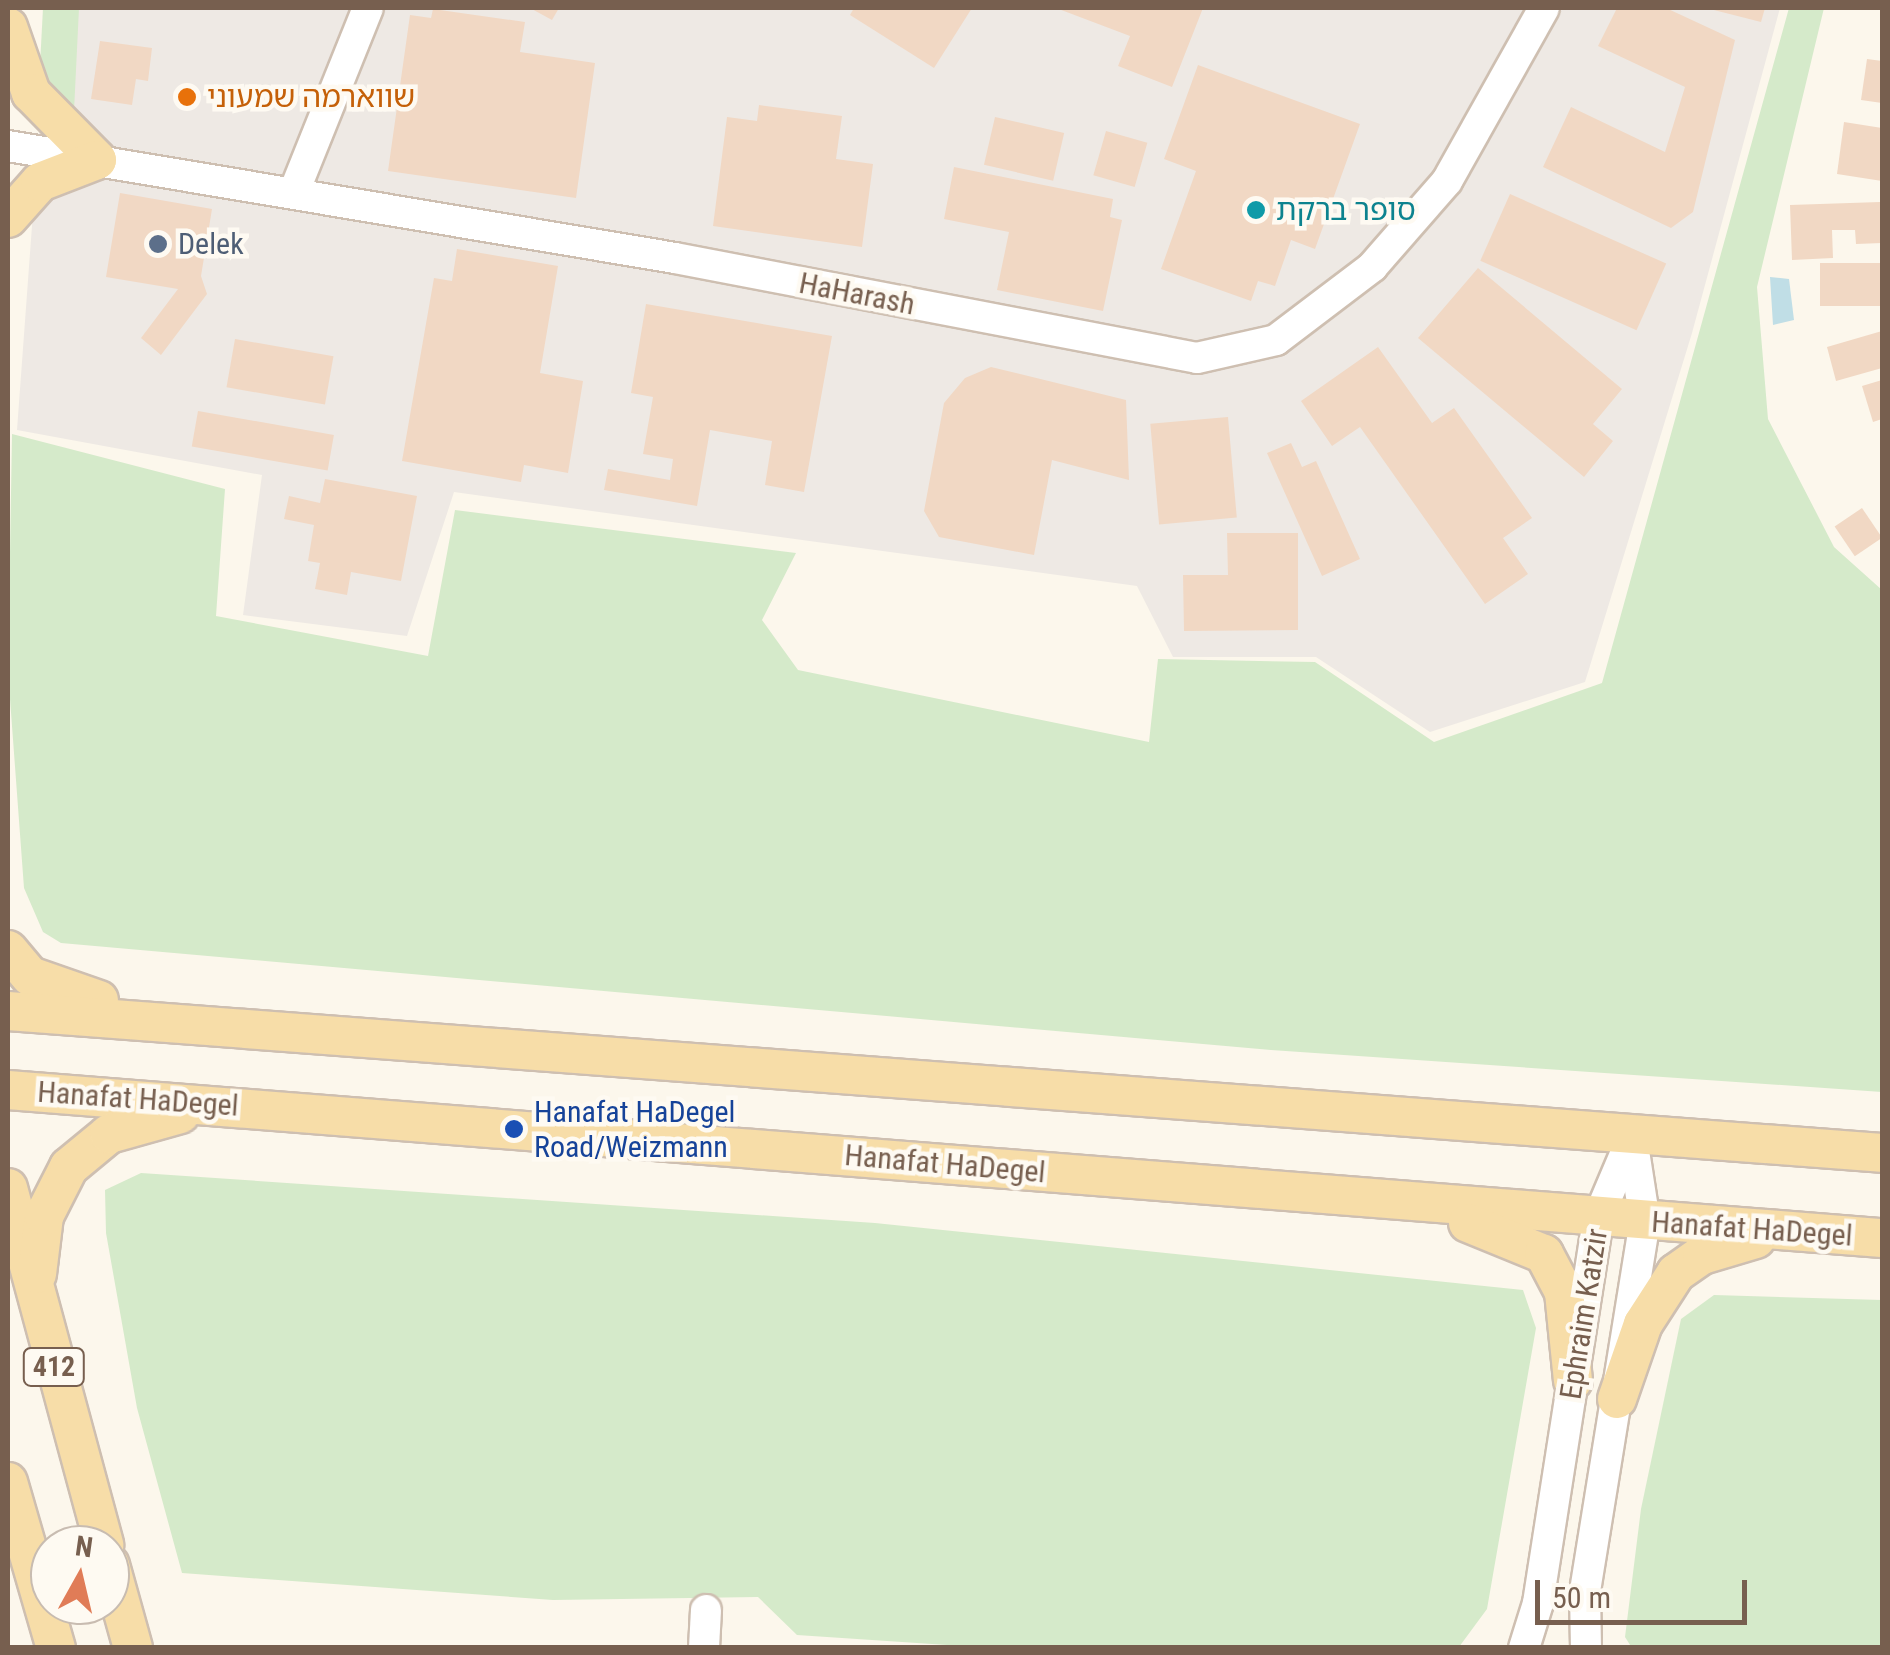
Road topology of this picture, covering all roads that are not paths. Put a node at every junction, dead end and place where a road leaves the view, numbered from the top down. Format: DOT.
graph roads {
  1 [pos="368,8"];
  2 [pos="1534,10"];
  3 [pos="8,27"];
  4 [pos="8,146"];
  5 [pos="97,160"];
  6 [pos="294,192"];
  7 [pos="8,218"];
  8 [pos="8,950"];
  9 [pos="8,1011"];
  10 [pos="219,1025"];
  11 [pos="8,1090"];
  12 [pos="245,1107"];
  13 [pos="1632,1138"];
  14 [pos="1882,1152"];
  15 [pos="8,1188"];
  16 [pos="1403,1204"];
  17 [pos="1598,1218"];
  18 [pos="1645,1222"];
  19 [pos="1819,1234"];
  20 [pos="1882,1238"];
  21 [pos="38,1312"];
  22 [pos="1572,1380"];
  23 [pos="1617,1399"];
  24 [pos="8,1482"];
  25 [pos="98,1525"];
  26 [pos="706,1610"];
  27 [pos="56,1648"];
  28 [pos="704,1648"];
  29 [pos="1524,1648"];
  30 [pos="1586,1648"];
  1 -- 6 [label="street"];
  2 -- 6 [label="street, HaHarash"];
  3 -- 5 [label="main road"];
  4 -- 5 [label="street, HaHarash"];
  5 -- 6 [label="street, HaHarash"];
  5 -- 7 [label="main road"];
  8 -- 10 [label="main road"];
  9 -- 10 [label="main road"];
  10 -- 13 [label="main road"];
  11 -- 12 [label="main road, Hanafat HaDegel"];
  12 -- 16 [label="main road, Hanafat HaDegel"];
  12 -- 21 [label="main road"];
  13 -- 14 [label="main road"];
  13 -- 17 [label="street, Ephraim Katzir"];
  13 -- 18 [label="street, Ephraim Katzir"];
  15 -- 21 [label="main road, 412"];
  16 -- 17 [label="main road, Hanafat HaDegel"];
  16 -- 22 [label="main road"];
  17 -- 18 [label="main road, Hanafat HaDegel"];
  17 -- 22 [label="street, Ephraim Katzir"];
  18 -- 19 [label="main road, Hanafat HaDegel"];
  18 -- 23 [label="street, Ephraim Katzir"];
  19 -- 20 [label="main road, Hanafat HaDegel"];
  19 -- 23 [label="main road"];
  21 -- 25 [label="main road, 412"];
  22 -- 29 [label="street, Ephraim Katzir"];
  23 -- 30 [label="street, Ephraim Katzir"];
  24 -- 27 [label="main road"];
  26 -- 28 [label="street"];
}
